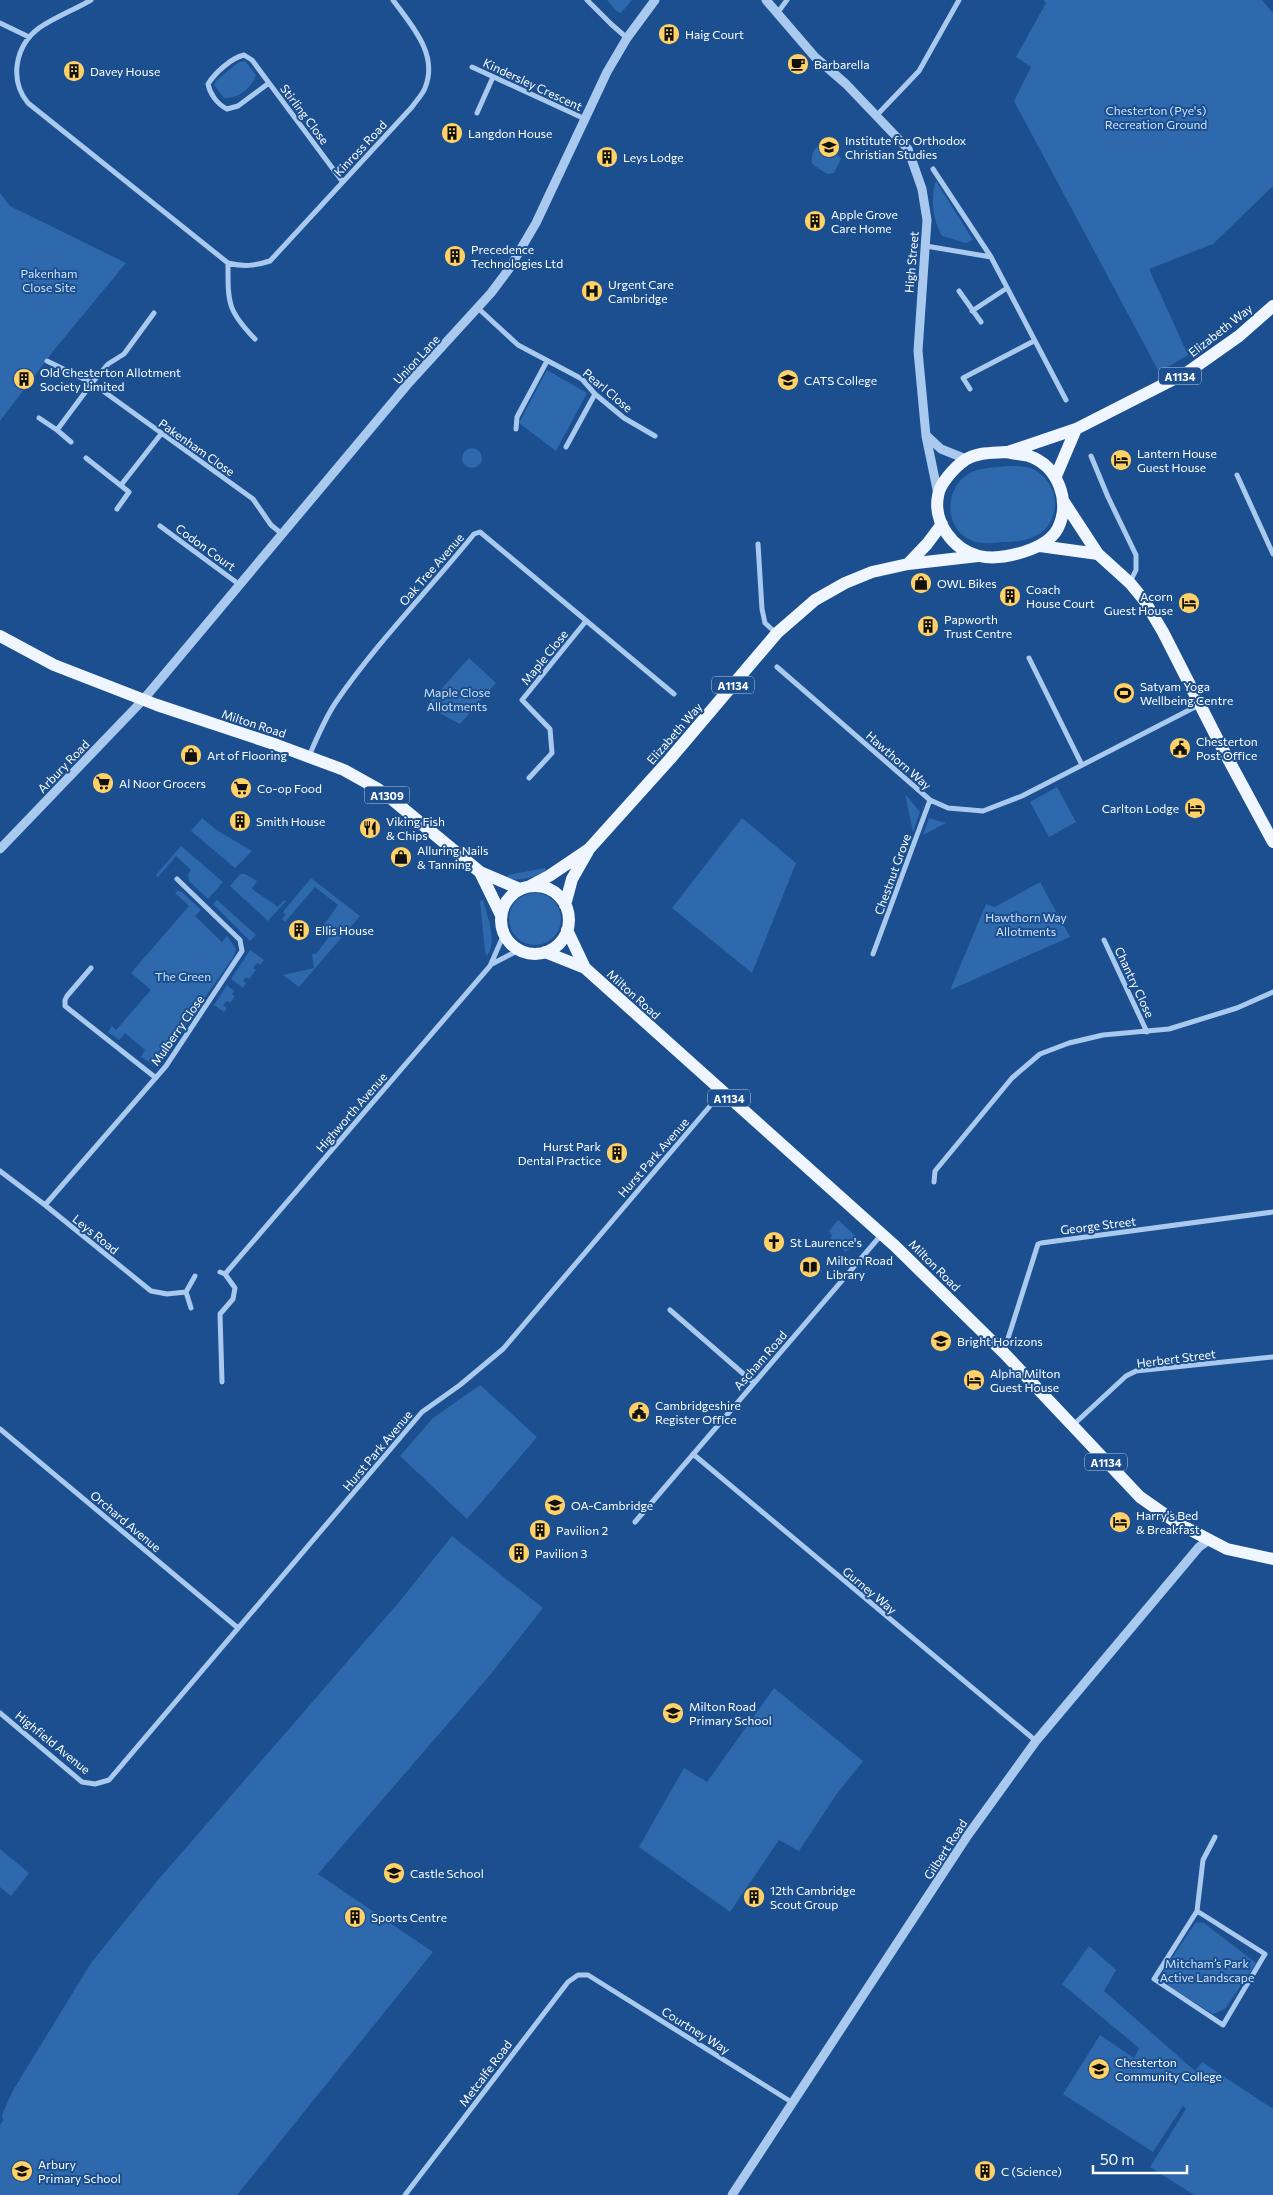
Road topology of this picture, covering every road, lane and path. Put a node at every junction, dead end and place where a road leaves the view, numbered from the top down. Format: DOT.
graph roads {
  1 [pos="91,0"];
  2 [pos="392,0"];
  3 [pos="587,0"];
  4 [pos="655,0"];
  5 [pos="766,0"];
  6 [pos="787,0"];
  7 [pos="959,0"];
  8 [pos="778,12"];
  9 [pos="0,23"];
  10 [pos="28,37"];
  11 [pos="627,38"];
  12 [pos="472,68"];
  13 [pos="493,77"];
  14 [pos="269,83"];
  15 [pos="477,113"];
  16 [pos="877,115"];
  17 [pos="585,119"];
  18 [pos="933,169"];
  19 [pos="342,181"];
  20 [pos="926,246"];
  21 [pos="991,256"];
  22 [pos="228,263"];
  23 [pos="1007,288"];
  24 [pos="959,291"];
  25 [pos="1273,306"];
  26 [pos="478,309"];
  27 [pos="972,311"];
  28 [pos="154,313"];
  29 [pos="981,322"];
  30 [pos="255,339"];
  31 [pos="1034,341"];
  32 [pos="47,361"];
  33 [pos="547,362"];
  34 [pos="92,383"];
  35 [pos="970,389"];
  36 [pos="595,394"];
  37 [pos="1066,400"];
  38 [pos="39,418"];
  39 [pos="516,429"];
  40 [pos="1076,429"];
  41 [pos="58,430"];
  42 [pos="161,434"];
  43 [pos="655,436"];
  44 [pos="926,436"];
  45 [pos="71,442"];
  46 [pos="566,447"];
  47 [pos="1006,452"];
  48 [pos="1091,456"];
  49 [pos="86,458"];
  50 [pos="966,460"];
  51 [pos="1236,475"];
  52 [pos="1056,476"];
  53 [pos="121,485"];
  54 [pos="938,494"];
  55 [pos="1064,502"];
  56 [pos="118,509"];
  57 [pos="942,524"];
  58 [pos="160,526"];
  59 [pos="282,534"];
  60 [pos="758,544"];
  61 [pos="1040,546"];
  62 [pos="1098,554"];
  63 [pos="1273,554"];
  64 [pos="978,556"];
  65 [pos="908,564"];
  66 [pos="1130,583"];
  67 [pos="240,585"];
  68 [pos="586,621"];
  69 [pos="776,633"];
  70 [pos="0,636"];
  71 [pos="1029,658"];
  72 [pos="776,667"];
  73 [pos="674,694"];
  74 [pos="143,700"];
  75 [pos="1200,705"];
  76 [pos="308,757"];
  77 [pos="1082,765"];
  78 [pos="529,778"];
  79 [pos="930,800"];
  80 [pos="1273,842"];
  81 [pos="589,849"];
  82 [pos="0,850"];
  83 [pos="480,872"];
  84 [pos="177,879"];
  85 [pos="525,887"];
  86 [pos="566,905"];
  87 [pos="501,915"];
  88 [pos="567,930"];
  89 [pos="504,934"];
  90 [pos="1104,940"];
  91 [pos="520,950"];
  92 [pos="545,952"];
  93 [pos="873,954"];
  94 [pos="492,964"];
  95 [pos="90,968"];
  96 [pos="585,968"];
  97 [pos="1273,992"];
  98 [pos="1147,1032"];
  99 [pos="156,1078"];
  100 [pos="722,1092"];
  101 [pos="0,1171"];
  102 [pos="934,1182"];
  103 [pos="45,1205"];
  104 [pos="1273,1212"];
  105 [pos="882,1234"];
  106 [pos="195,1276"];
  107 [pos="186,1292"];
  108 [pos="191,1308"];
  109 [pos="670,1310"];
  110 [pos="1004,1353"];
  111 [pos="1273,1357"];
  112 [pos="222,1382"];
  113 [pos="754,1383"];
  114 [pos="1072,1426"];
  115 [pos="0,1429"];
  116 [pos="693,1454"];
  117 [pos="635,1522"];
  118 [pos="1208,1540"];
  119 [pos="1273,1559"];
  120 [pos="238,1628"];
  121 [pos="0,1713"];
  122 [pos="1036,1741"];
  123 [pos="95,1784"];
  124 [pos="1215,1836"];
  125 [pos="1197,1911"];
  126 [pos="1265,1954"];
  127 [pos="1273,1954"];
  128 [pos="588,1975"];
  129 [pos="793,2103"];
  130 [pos="405,2195"];
  131 [pos="732,2195"];
  1 -- 10 [label="street"];
  2 -- 19 [label="street, Kinross Road"];
  3 -- 11 [label="street"];
  4 -- 11 [label="street, Union Lane"];
  5 -- 8 [label="street, High Street"];
  6 -- 8 [label="street"];
  7 -- 16 [label="street"];
  8 -- 16 [label="street, High Street"];
  9 -- 10 [label="street"];
  10 -- 22 [label="street"];
  11 -- 17 [label="street, Union Lane"];
  12 -- 13 [label="street, Kindersley Crescent"];
  13 -- 15 [label="street"];
  13 -- 17 [label="street, Kindersley Crescent"];
  14 -- 14 [label="street, Stirling Close"];
  14 -- 19 [label="street, Stirling Close"];
  16 -- 20 [label="street, High Street"];
  17 -- 26 [label="street, Union Lane"];
  18 -- 21 [label="street"];
  19 -- 22 [label="street, Kinross Road"];
  20 -- 21 [label="street"];
  20 -- 44 [label="street, High Street"];
  21 -- 23 [label="street"];
  22 -- 30 [label="street"];
  23 -- 27 [label="street"];
  23 -- 31 [label="street"];
  24 -- 27 [label="street"];
  25 -- 40 [label="main road, Elizabeth Way / A1134"];
  26 -- 33 [label="street, Pearl Close"];
  26 -- 59 [label="street, Union Lane"];
  27 -- 29 [label="street"];
  28 -- 34 [label="street"];
  31 -- 35 [label="street"];
  31 -- 37 [label="street"];
  32 -- 34 [label="street, Pakenham Close"];
  33 -- 36 [label="street, Pearl Close"];
  33 -- 39 [label="street"];
  34 -- 41 [label="street"];
  34 -- 42 [label="street, Pakenham Close"];
  36 -- 43 [label="street, Pearl Close"];
  36 -- 46 [label="street"];
  38 -- 41 [label="street"];
  40 -- 47 [label="main road, Elizabeth Way / A1134"];
  40 -- 52 [label="main road"];
  41 -- 45 [label="street"];
  42 -- 53 [label="street"];
  42 -- 59 [label="street, Pakenham Close"];
  44 -- 50 [label="street"];
  44 -- 54 [label="street, High Street"];
  47 -- 50 [label="main road"];
  47 -- 52 [label="main road"];
  48 -- 66 [label="street"];
  49 -- 53 [label="street"];
  50 -- 54 [label="main road"];
  51 -- 63 [label="street"];
  52 -- 55 [label="main road"];
  53 -- 56 [label="street"];
  54 -- 57 [label="main road"];
  55 -- 61 [label="main road"];
  55 -- 62 [label="main road"];
  57 -- 64 [label="main road"];
  57 -- 65 [label="main road"];
  58 -- 67 [label="street, Codon Court"];
  59 -- 67 [label="street, Union Lane"];
  60 -- 69 [label="street"];
  61 -- 62 [label="main road"];
  61 -- 64 [label="main road"];
  62 -- 66 [label="main road"];
  64 -- 65 [label="main road, Elizabeth Way / A1134"];
  65 -- 69 [label="main road, Elizabeth Way / A1134"];
  66 -- 75 [label="main road"];
  67 -- 74 [label="street, Union Lane"];
  68 -- 73 [label="street, Oak Tree Avenue"];
  68 -- 76 [label="street, Oak Tree Avenue"];
  68 -- 78 [label="street, Maple Close"];
  69 -- 81 [label="main road, Elizabeth Way / A1134"];
  70 -- 74 [label="main road, Milton Road / A1309"];
  71 -- 77 [label="street"];
  72 -- 79 [label="street, Hawthorn Way"];
  74 -- 76 [label="main road, Milton Road / A1309"];
  74 -- 82 [label="street, Arbury Road"];
  75 -- 77 [label="street, Hawthorn Way"];
  75 -- 80 [label="main road"];
  76 -- 83 [label="main road, Milton Road / A1309"];
  77 -- 79 [label="street, Hawthorn Way"];
  79 -- 93 [label="street, Chestnut Grove"];
  81 -- 85 [label="main road, Elizabeth Way / A1134"];
  81 -- 86 [label="main road, Elizabeth Way / A1134"];
  83 -- 85 [label="main road, Milton Road / A1309"];
  83 -- 87 [label="main road, Milton Road / A1309"];
  84 -- 99 [label="street, Mulberry Close"];
  85 -- 86 [label="main road"];
  85 -- 87 [label="main road, A1134"];
  86 -- 88 [label="main road, A1134"];
  87 -- 89 [label="main road"];
  88 -- 92 [label="main road"];
  88 -- 96 [label="main road, Milton Road / A1134"];
  89 -- 91 [label="main road"];
  89 -- 94 [label="street, Highworth Avenue"];
  90 -- 98 [label="street, Chantry Close"];
  91 -- 92 [label="main road, A1134"];
  91 -- 94 [label="street, Highworth Avenue"];
  92 -- 96 [label="main road, Milton Road / A1134"];
  94 -- 112 [label="street, Highworth Avenue"];
  95 -- 99 [label="street, Mulberry Close"];
  96 -- 100 [label="main road, Milton Road / A1134"];
  97 -- 98 [label="street"];
  98 -- 102 [label="street"];
  99 -- 103 [label="street, Mulberry Close"];
  100 -- 105 [label="main road, Milton Road / A1134"];
  100 -- 120 [label="street, Hurst Park Avenue"];
  101 -- 103 [label="street, Leys Road"];
  103 -- 107 [label="street, Leys Road"];
  104 -- 110 [label="street, George Street"];
  105 -- 110 [label="main road, Milton Road / A1134"];
  105 -- 113 [label="street, Ascham Road"];
  106 -- 107 [label="street"];
  107 -- 108 [label="street"];
  109 -- 113 [label="street"];
  110 -- 114 [label="main road, Milton Road / A1134"];
  111 -- 114 [label="street, Herbert Street"];
  113 -- 116 [label="street, Ascham Road"];
  114 -- 118 [label="main road, Milton Road / A1134"];
  115 -- 120 [label="street, Orchard Avenue"];
  116 -- 117 [label="street, Ascham Road"];
  116 -- 122 [label="street, Gurney Way"];
  118 -- 119 [label="main road, Milton Road / A1134"];
  118 -- 122 [label="street, Gilbert Road"];
  120 -- 123 [label="street, Hurst Park Avenue"];
  121 -- 123 [label="street, Highfield Avenue"];
  122 -- 129 [label="street, Gilbert Road"];
  124 -- 125 [label="street"];
  125 -- 126 [label="street"];
  125 -- 126 [label="street"];
  126 -- 127 [label="street"];
  128 -- 129 [label="street, Courtney Way"];
  128 -- 130 [label="street, Metcalfe Road"];
  129 -- 131 [label="street, Gilbert Road"];
}
